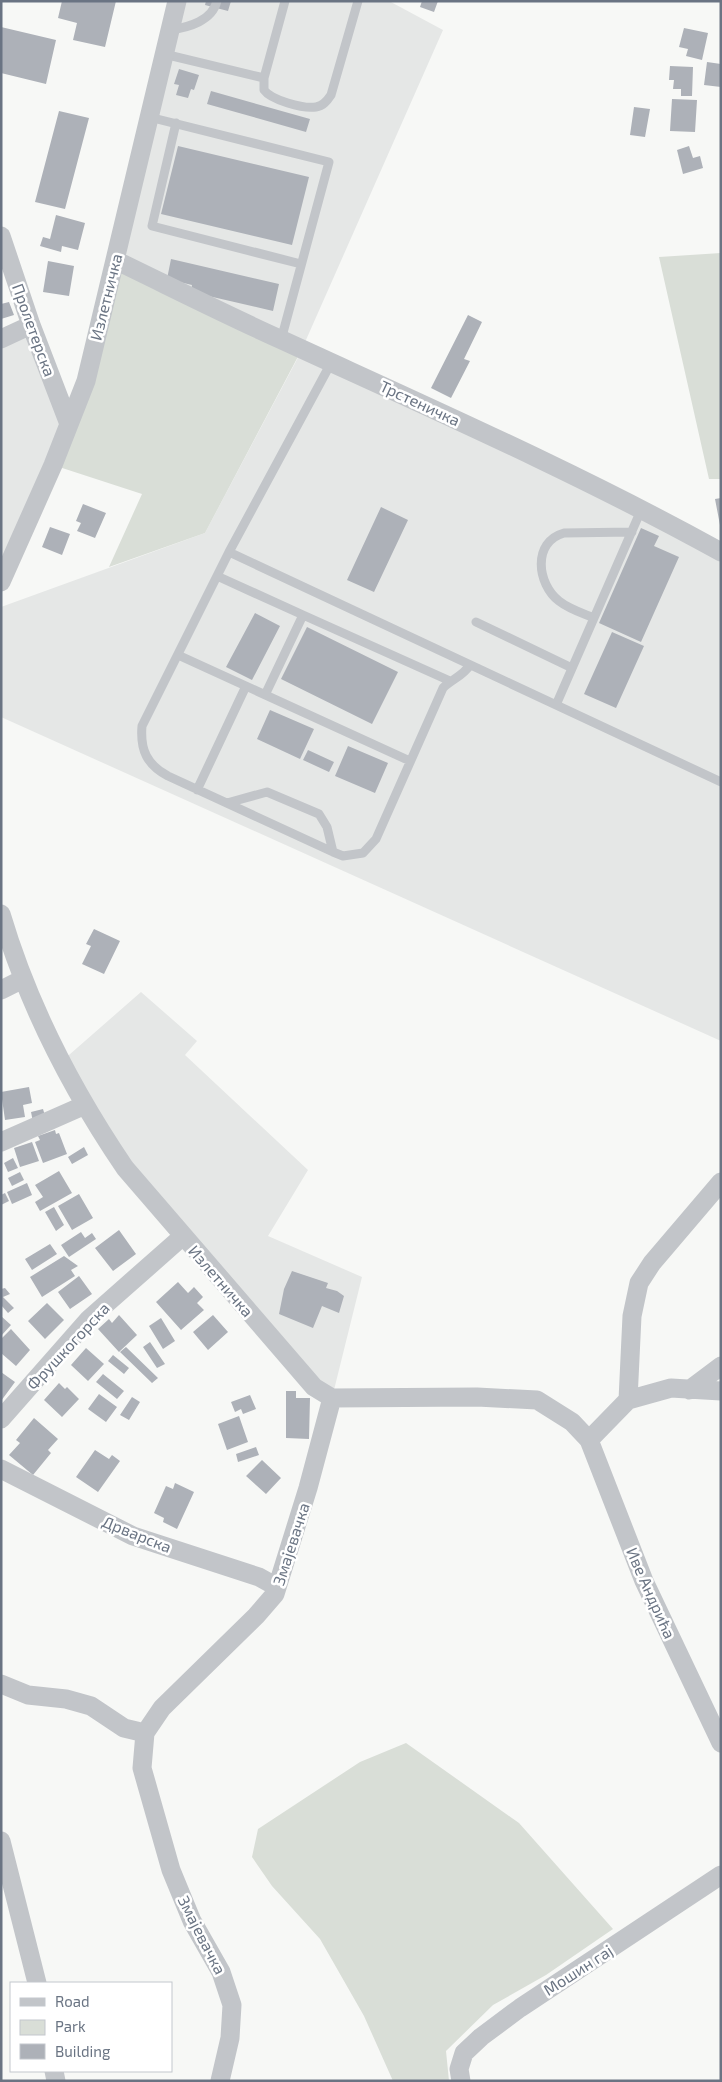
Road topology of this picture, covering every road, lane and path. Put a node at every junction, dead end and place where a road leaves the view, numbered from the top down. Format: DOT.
graph roads {
  1 [pos="177,1"];
  2 [pos="217,1"];
  3 [pos="285,1"];
  4 [pos="358,1"];
  5 [pos="171,30"];
  6 [pos="164,54"];
  7 [pos="264,78"];
  8 [pos="149,117"];
  9 [pos="176,123"];
  10 [pos="1,236"];
  11 [pos="115,260"];
  12 [pos="301,264"];
  13 [pos="31,325"];
  14 [pos="1,339"];
  15 [pos="281,340"];
  16 [pos="331,363"];
  17 [pos="69,424"];
  18 [pos="642,508"];
  19 [pos="632,532"];
  20 [pos="229,552"];
  21 [pos="721,552"];
  22 [pos="217,576"];
  23 [pos="1,582"];
  24 [pos="303,615"];
  25 [pos="594,618"];
  26 [pos="476,622"];
  27 [pos="178,655"];
  28 [pos="470,665"];
  29 [pos="572,668"];
  30 [pos="450,681"];
  31 [pos="246,686"];
  32 [pos="265,695"];
  33 [pos="556,705"];
  34 [pos="410,762"];
  35 [pos="721,782"];
  36 [pos="198,790"];
  37 [pos="227,803"];
  38 [pos="332,852"];
  39 [pos="1,914"];
  40 [pos="23,979"];
  41 [pos="1,990"];
  42 [pos="85,1105"];
  43 [pos="1,1142"];
  44 [pos="721,1182"];
  45 [pos="714,1200"];
  46 [pos="183,1236"];
  47 [pos="721,1366"];
  48 [pos="689,1390"];
  49 [pos="721,1391"];
  50 [pos="332,1398"];
  51 [pos="628,1400"];
  52 [pos="1,1419"];
  53 [pos="589,1440"];
  54 [pos="1,1469"];
  55 [pos="278,1588"];
  56 [pos="1,1684"];
  57 [pos="145,1733"];
  58 [pos="721,1742"];
  59 [pos="1,1841"];
  60 [pos="721,1875"];
  61 [pos="37,1982"];
  62 [pos="220,2081"];
  63 [pos="461,2081"];
  1 -- 5 [label="street, Излетничка"];
  2 -- 5 [label="lane"];
  3 -- 7 [label="lane"];
  4 -- 7 [label="lane"];
  5 -- 6 [label="street, Излетничка"];
  6 -- 7 [label="lane"];
  6 -- 8 [label="street, Излетничка"];
  8 -- 9 [label="lane"];
  8 -- 11 [label="street, Излетничка"];
  9 -- 12 [label="lane"];
  9 -- 12 [label="lane"];
  10 -- 13 [label="street, Пролетерска"];
  11 -- 15 [label="street, Трстеничка"];
  11 -- 17 [label="street, Излетничка"];
  12 -- 15 [label="lane"];
  13 -- 14 [label="street"];
  13 -- 17 [label="street, Пролетерска"];
  15 -- 16 [label="street, Трстеничка"];
  16 -- 18 [label="street, Трстеничка"];
  16 -- 20 [label="lane"];
  17 -- 23 [label="street, Излетничка"];
  18 -- 19 [label="lane"];
  18 -- 21 [label="street, Трстеничка"];
  19 -- 25 [label="lane"];
  19 -- 25 [label="lane"];
  20 -- 22 [label="lane"];
  20 -- 28 [label="lane"];
  22 -- 24 [label="lane"];
  22 -- 27 [label="lane"];
  24 -- 30 [label="lane"];
  24 -- 32 [label="lane"];
  25 -- 29 [label="lane"];
  26 -- 29 [label="lane"];
  27 -- 31 [label="lane"];
  27 -- 36 [label="lane"];
  28 -- 30 [label="lane"];
  28 -- 33 [label="lane"];
  29 -- 33 [label="lane"];
  30 -- 34 [label="lane"];
  31 -- 32 [label="lane"];
  31 -- 36 [label="lane"];
  32 -- 34 [label="lane"];
  33 -- 35 [label="lane"];
  34 -- 38 [label="lane"];
  36 -- 37 [label="lane"];
  37 -- 38 [label="lane"];
  37 -- 38 [label="lane"];
  39 -- 40 [label="street, Излетничка"];
  40 -- 41 [label="street"];
  40 -- 42 [label="street, Излетничка"];
  42 -- 43 [label="street"];
  42 -- 46 [label="street, Излетничка"];
  44 -- 45 [label="street"];
  45 -- 51 [label="street"];
  46 -- 50 [label="street, Излетничка"];
  46 -- 52 [label="street, Фрушкогорска"];
  47 -- 48 [label="street"];
  48 -- 49 [label="street"];
  48 -- 51 [label="street"];
  50 -- 53 [label="street"];
  50 -- 55 [label="street, Змајевачка"];
  51 -- 53 [label="street"];
  53 -- 58 [label="street, Иве Андрића"];
  54 -- 55 [label="street, Дрварска"];
  55 -- 57 [label="street, Змајевачка"];
  56 -- 57 [label="street"];
  57 -- 62 [label="street, Змајевачка"];
  59 -- 61 [label="street"];
  60 -- 63 [label="street, Мошин гај"];
}
